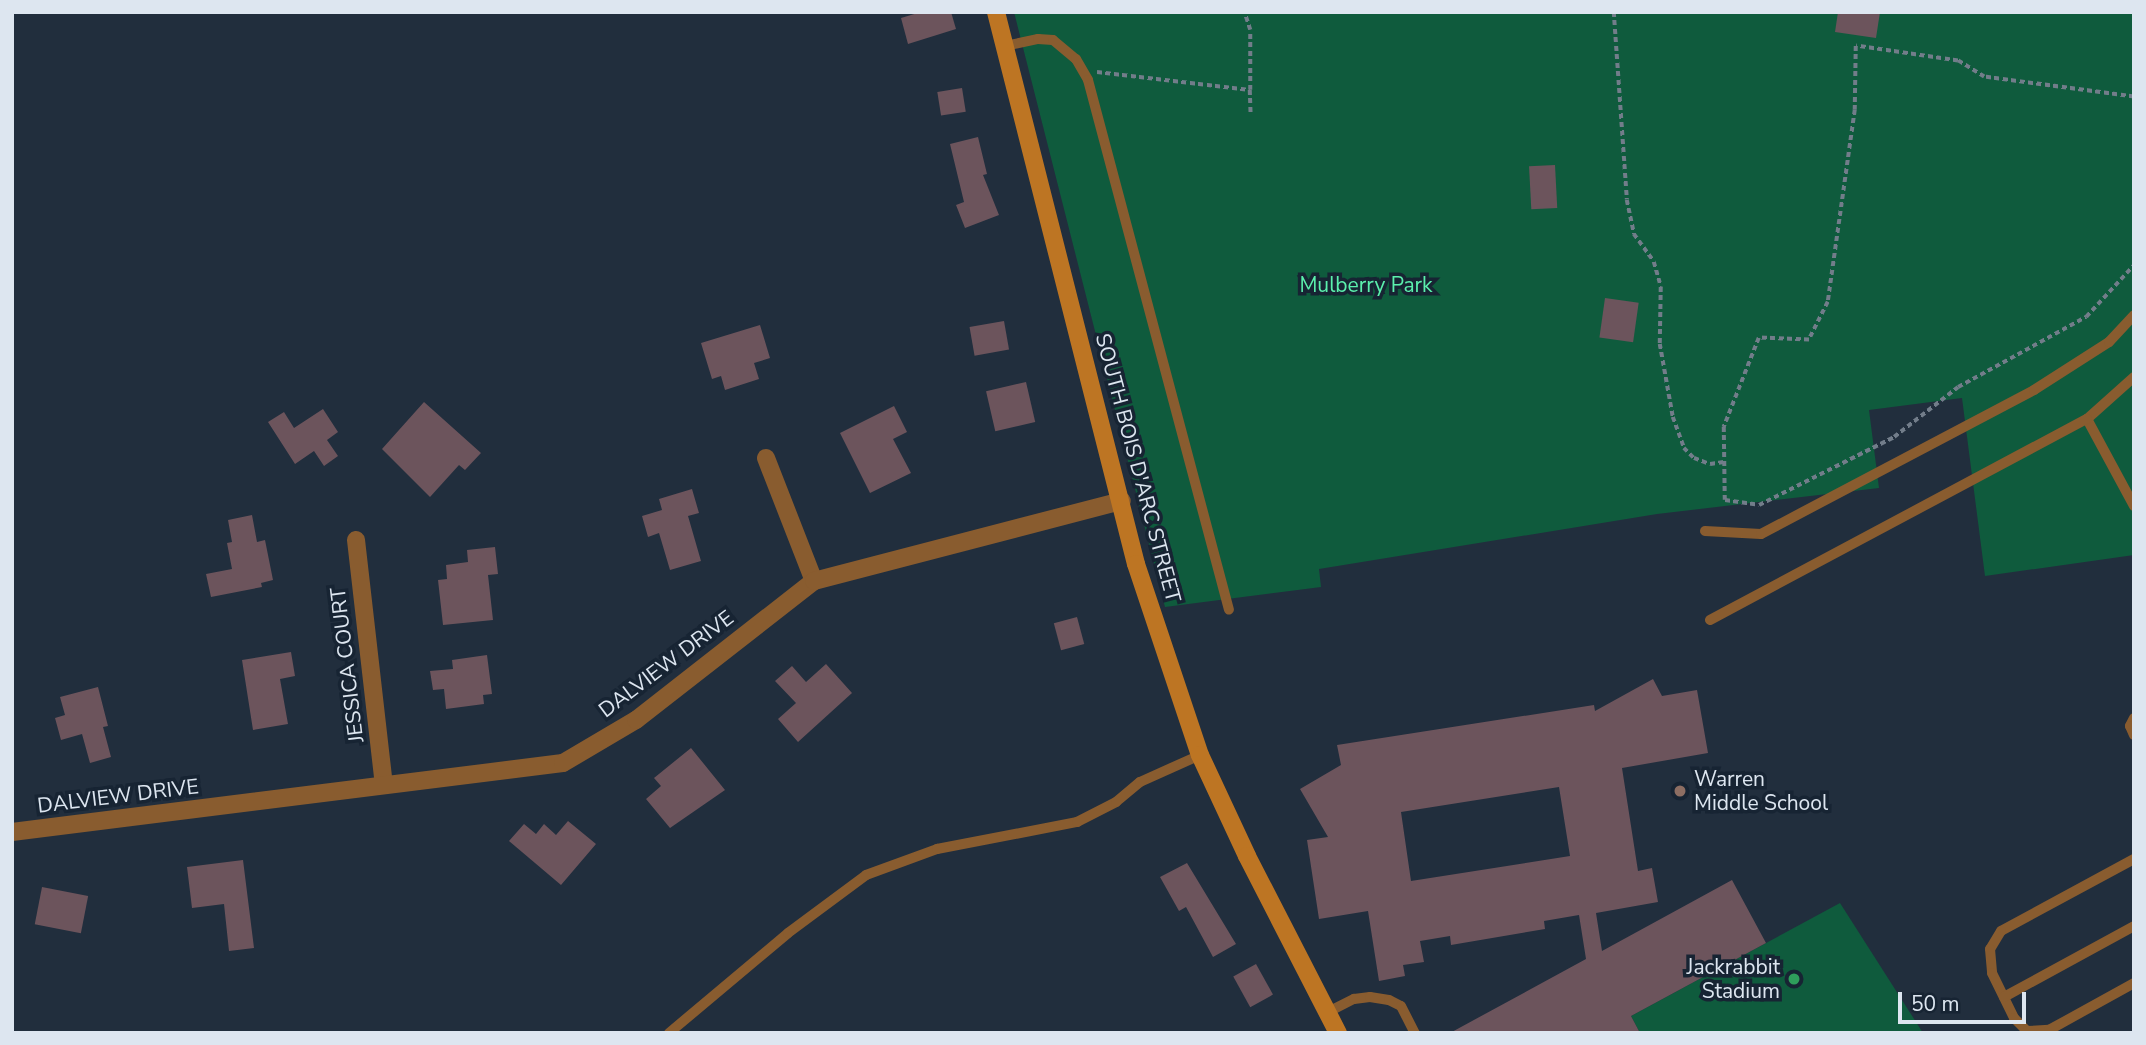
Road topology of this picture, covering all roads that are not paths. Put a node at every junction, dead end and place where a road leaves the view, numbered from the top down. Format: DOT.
graph roads {
  1 [pos="996,12"];
  2 [pos="1004,46"];
  3 [pos="2134,314"];
  4 [pos="2134,377"];
  5 [pos="2087,419"];
  6 [pos="766,458"];
  7 [pos="1122,501"];
  8 [pos="2134,506"];
  9 [pos="1705,531"];
  10 [pos="356,540"];
  11 [pos="814,580"];
  12 [pos="1229,610"];
  13 [pos="1710,620"];
  14 [pos="2134,718"];
  15 [pos="2134,735"];
  16 [pos="1200,755"];
  17 [pos="384,784"];
  18 [pos="12,832"];
  19 [pos="2134,859"];
  20 [pos="2134,926"];
  21 [pos="2134,982"];
  22 [pos="2004,997"];
  23 [pos="1328,1013"];
  24 [pos="669,1033"];
  25 [pos="1338,1033"];
  26 [pos="1415,1033"];
  1 -- 2 [label="main road, SOUTH BOIS D'ARC STREET"];
  2 -- 7 [label="main road, SOUTH BOIS D'ARC STREET"];
  2 -- 12 [label="lane"];
  3 -- 9 [label="lane"];
  4 -- 5 [label="lane"];
  5 -- 8 [label="lane"];
  5 -- 13 [label="lane"];
  6 -- 11 [label="street"];
  7 -- 11 [label="street, DALVIEW DRIVE"];
  7 -- 16 [label="main road, SOUTH BOIS D'ARC STREET"];
  10 -- 17 [label="street, JESSICA COURT"];
  11 -- 17 [label="street, DALVIEW DRIVE"];
  14 -- 15 [label="lane"];
  16 -- 23 [label="main road, SOUTH BOIS D'ARC STREET"];
  16 -- 24 [label="lane"];
  17 -- 18 [label="street, DALVIEW DRIVE"];
  19 -- 22 [label="lane"];
  20 -- 22 [label="lane"];
  21 -- 22 [label="lane"];
  23 -- 25 [label="main road, SOUTH BOIS D'ARC STREET"];
  23 -- 26 [label="lane"];
}
